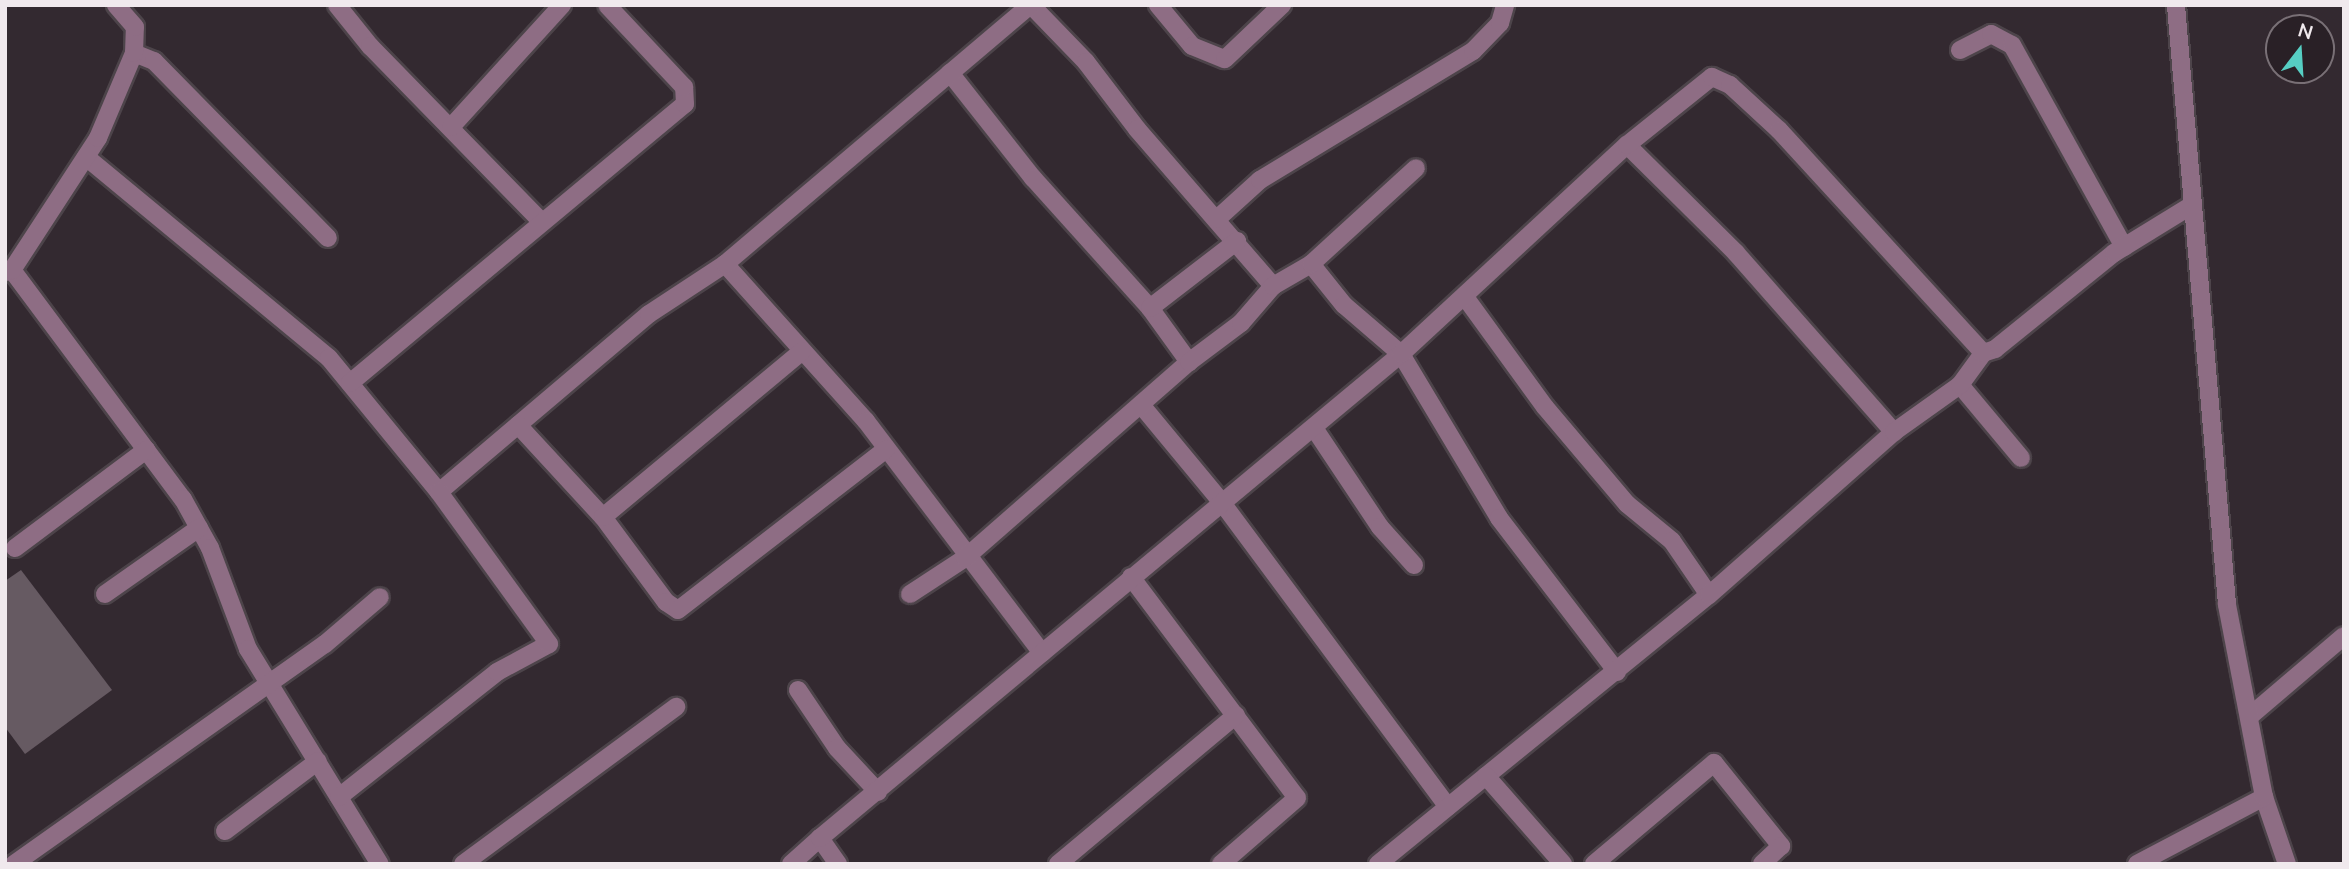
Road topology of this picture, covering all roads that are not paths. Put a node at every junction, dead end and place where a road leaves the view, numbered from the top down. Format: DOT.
graph roads {
  1 [pos="562,5"];
  2 [pos="607,5"];
  3 [pos="1031,5"];
  4 [pos="1158,5"];
  5 [pos="1282,5"];
  6 [pos="1505,5"];
  7 [pos="2176,5"];
  8 [pos="341,7"];
  9 [pos="126,9"];
  10 [pos="1960,50"];
  11 [pos="134,53"];
  12 [pos="950,74"];
  13 [pos="451,127"];
  14 [pos="1627,145"];
  15 [pos="86,157"];
  16 [pos="1416,168"];
  17 [pos="2192,205"];
  18 [pos="1217,219"];
  19 [pos="542,222"];
  20 [pos="328,238"];
  21 [pos="1237,241"];
  22 [pos="2124,247"];
  23 [pos="725,264"];
  24 [pos="1311,264"];
  25 [pos="9,271"];
  26 [pos="1273,286"];
  27 [pos="1465,297"];
  28 [pos="1150,308"];
  29 [pos="803,351"];
  30 [pos="1983,353"];
  31 [pos="1401,354"];
  32 [pos="1189,362"];
  33 [pos="350,383"];
  34 [pos="1960,385"];
  35 [pos="1142,406"];
  36 [pos="518,425"];
  37 [pos="1314,428"];
  38 [pos="1894,432"];
  39 [pos="886,449"];
  40 [pos="146,450"];
  41 [pos="2021,458"];
  42 [pos="439,492"];
  43 [pos="1223,504"];
  44 [pos="603,517"];
  45 [pos="199,528"];
  46 [pos="15,548"];
  47 [pos="965,558"];
  48 [pos="1414,565"];
  49 [pos="1131,577"];
  50 [pos="105,594"];
  51 [pos="911,594"];
  52 [pos="1709,595"];
  53 [pos="380,597"];
  54 [pos="2344,636"];
  55 [pos="1042,653"];
  56 [pos="1616,672"];
  57 [pos="268,681"];
  58 [pos="797,691"];
  59 [pos="676,707"];
  60 [pos="1236,715"];
  61 [pos="2250,716"];
  62 [pos="317,761"];
  63 [pos="1486,776"];
  64 [pos="878,792"];
  65 [pos="340,797"];
  66 [pos="2264,797"];
  67 [pos="1448,807"];
  68 [pos="225,831"];
  69 [pos="820,838"];
  70 [pos="1391,860"];
  71 [pos="372,861"];
  72 [pos="14,864"];
  73 [pos="463,864"];
  74 [pos="791,864"];
  75 [pos="838,864"];
  76 [pos="1058,864"];
  77 [pos="1221,864"];
  78 [pos="1563,864"];
  79 [pos="1594,864"];
  80 [pos="1762,864"];
  81 [pos="2137,864"];
  82 [pos="2287,864"];
  1 -- 13 [label="street"];
  2 -- 19 [label="street"];
  3 -- 12 [label="street"];
  3 -- 18 [label="street"];
  4 -- 5 [label="street"];
  6 -- 18 [label="street"];
  7 -- 17 [label="street"];
  8 -- 13 [label="street"];
  9 -- 11 [label="street"];
  10 -- 22 [label="street"];
  11 -- 15 [label="street"];
  11 -- 20 [label="street"];
  12 -- 23 [label="street"];
  12 -- 28 [label="street"];
  13 -- 19 [label="street"];
  14 -- 27 [label="street"];
  14 -- 30 [label="street"];
  14 -- 38 [label="street"];
  15 -- 25 [label="street"];
  15 -- 33 [label="street"];
  16 -- 24 [label="street"];
  17 -- 22 [label="street"];
  17 -- 61 [label="street"];
  18 -- 21 [label="street"];
  19 -- 33 [label="street"];
  21 -- 26 [label="street"];
  21 -- 28 [label="street"];
  22 -- 30 [label="street"];
  23 -- 29 [label="street"];
  23 -- 36 [label="street"];
  24 -- 26 [label="street"];
  24 -- 31 [label="street"];
  25 -- 40 [label="street"];
  26 -- 32 [label="street"];
  27 -- 31 [label="street"];
  27 -- 52 [label="street"];
  28 -- 32 [label="street"];
  29 -- 39 [label="street"];
  29 -- 44 [label="street"];
  30 -- 34 [label="street"];
  31 -- 37 [label="street"];
  31 -- 56 [label="street"];
  32 -- 35 [label="street"];
  33 -- 42 [label="street"];
  34 -- 38 [label="street"];
  34 -- 41 [label="street"];
  35 -- 43 [label="street"];
  35 -- 47 [label="street"];
  36 -- 42 [label="street"];
  36 -- 44 [label="street"];
  37 -- 43 [label="street"];
  37 -- 48 [label="street"];
  38 -- 52 [label="street"];
  39 -- 44 [label="street"];
  39 -- 47 [label="street"];
  40 -- 45 [label="street"];
  40 -- 46 [label="street"];
  42 -- 65 [label="street"];
  43 -- 49 [label="street"];
  43 -- 67 [label="street"];
  45 -- 50 [label="street"];
  45 -- 57 [label="street"];
  47 -- 51 [label="street"];
  47 -- 55 [label="street"];
  49 -- 55 [label="street"];
  49 -- 60 [label="street"];
  52 -- 56 [label="street"];
  53 -- 57 [label="street"];
  54 -- 61 [label="street"];
  55 -- 64 [label="street"];
  56 -- 63 [label="street"];
  57 -- 62 [label="street"];
  57 -- 72 [label="street"];
  58 -- 64 [label="street"];
  59 -- 73 [label="street"];
  60 -- 76 [label="street"];
  60 -- 77 [label="street"];
  61 -- 66 [label="street"];
  62 -- 65 [label="street"];
  62 -- 68 [label="street"];
  63 -- 67 [label="street"];
  63 -- 78 [label="street"];
  64 -- 69 [label="street"];
  65 -- 71 [label="street"];
  66 -- 81 [label="street"];
  66 -- 82 [label="street"];
  67 -- 70 [label="street"];
  69 -- 74 [label="street"];
  69 -- 75 [label="street"];
  79 -- 80 [label="street"];
}
